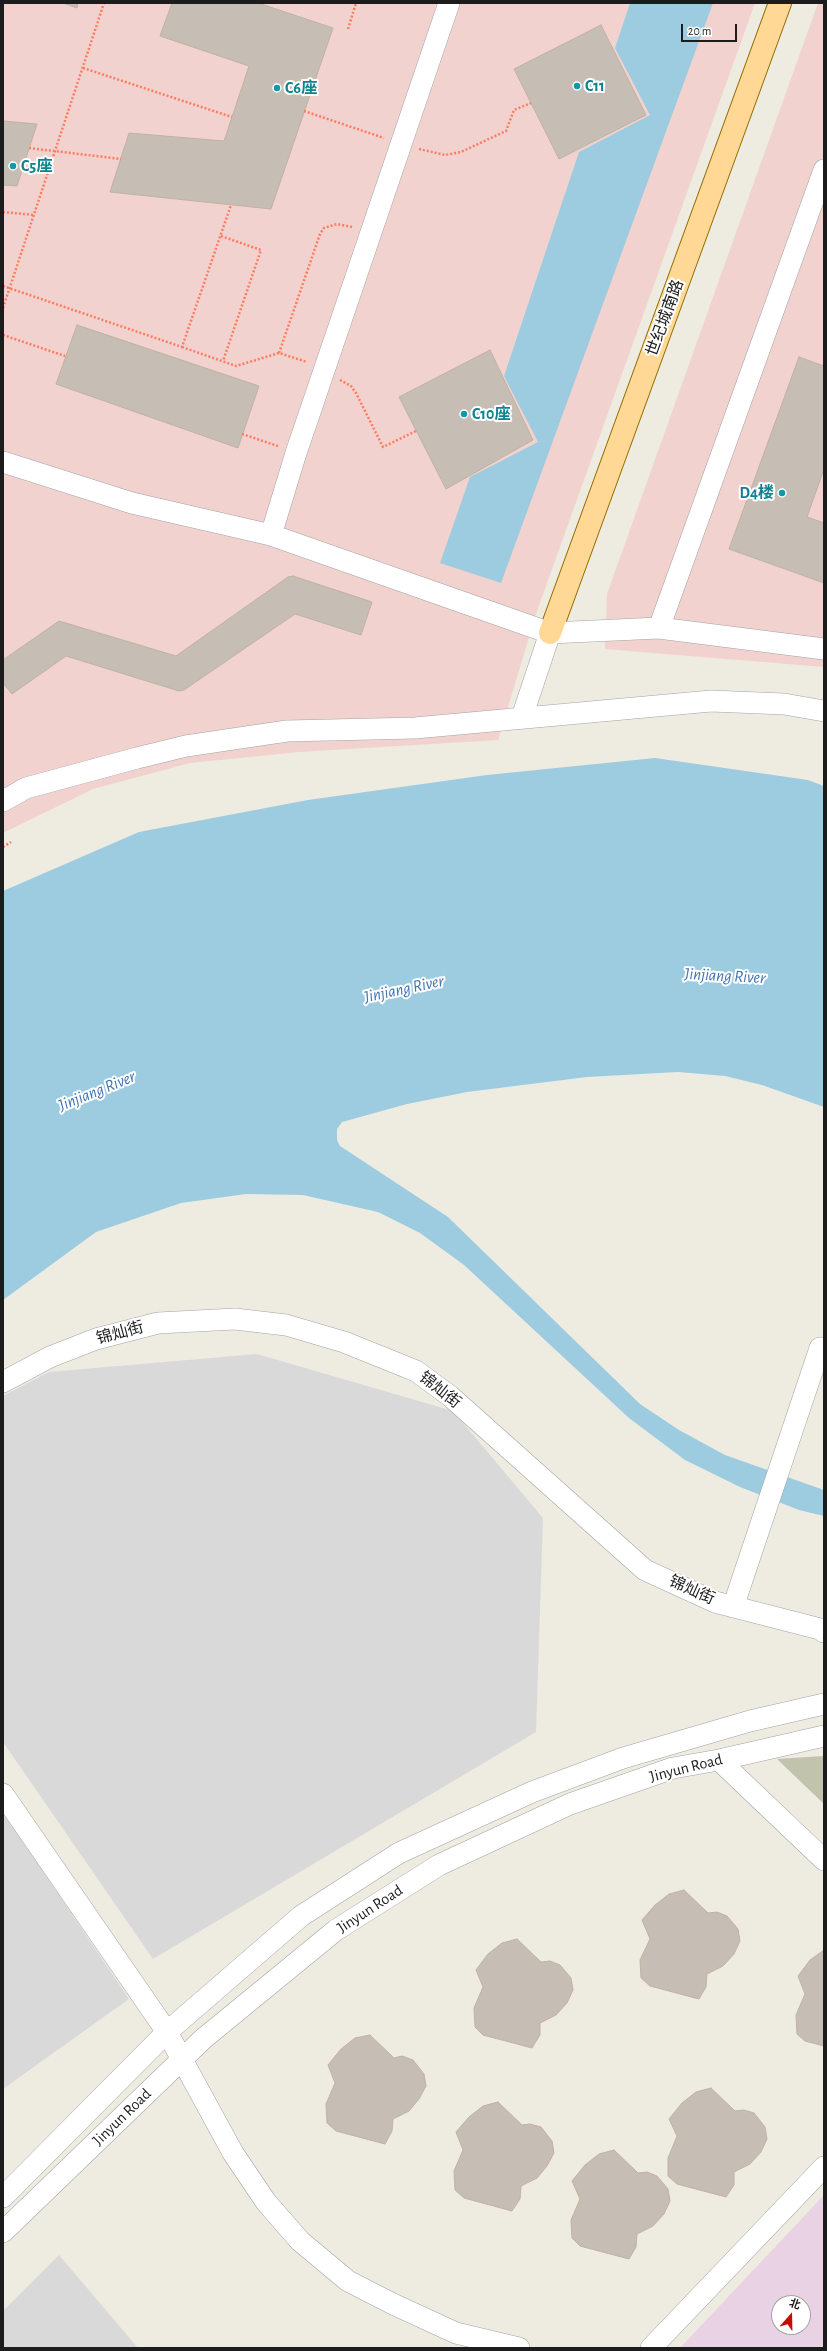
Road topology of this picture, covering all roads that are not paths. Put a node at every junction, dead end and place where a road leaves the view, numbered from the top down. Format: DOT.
graph roads {
  1 [pos="448,3"];
  2 [pos="780,3"];
  3 [pos="824,170"];
  4 [pos="3,462"];
  5 [pos="271,535"];
  6 [pos="659,628"];
  7 [pos="550,633"];
  8 [pos="824,649"];
  9 [pos="824,711"];
  10 [pos="522,717"];
  11 [pos="3,801"];
  12 [pos="820,1348"];
  13 [pos="3,1382"];
  14 [pos="733,1606"];
  15 [pos="824,1632"];
  16 [pos="824,1704"];
  17 [pos="824,1736"];
  18 [pos="720,1760"];
  19 [pos="3,1794"];
  20 [pos="824,1860"];
  21 [pos="167,2032"];
  22 [pos="182,2059"];
  23 [pos="824,2167"];
  24 [pos="3,2197"];
  25 [pos="3,2232"];
  26 [pos="519,2348"];
  27 [pos="651,2348"];
  1 -- 5 [label="street"];
  2 -- 7 [label="main road, 世纪城南路"];
  3 -- 6 [label="street"];
  4 -- 5 [label="street"];
  5 -- 7 [label="street"];
  6 -- 7 [label="street"];
  6 -- 8 [label="street"];
  7 -- 10 [label="street"];
  9 -- 10 [label="street"];
  10 -- 11 [label="street"];
  12 -- 14 [label="street"];
  13 -- 14 [label="street, 锦灿街"];
  14 -- 15 [label="street, 锦灿街"];
  16 -- 21 [label="street, Jinyun Road"];
  17 -- 18 [label="street, Jinyun Road"];
  18 -- 20 [label="street"];
  18 -- 22 [label="street, Jinyun Road"];
  19 -- 21 [label="street"];
  21 -- 22 [label="street"];
  21 -- 24 [label="street, Jinyun Road"];
  22 -- 25 [label="street, Jinyun Road"];
  22 -- 26 [label="street"];
  23 -- 27 [label="street"];
}
